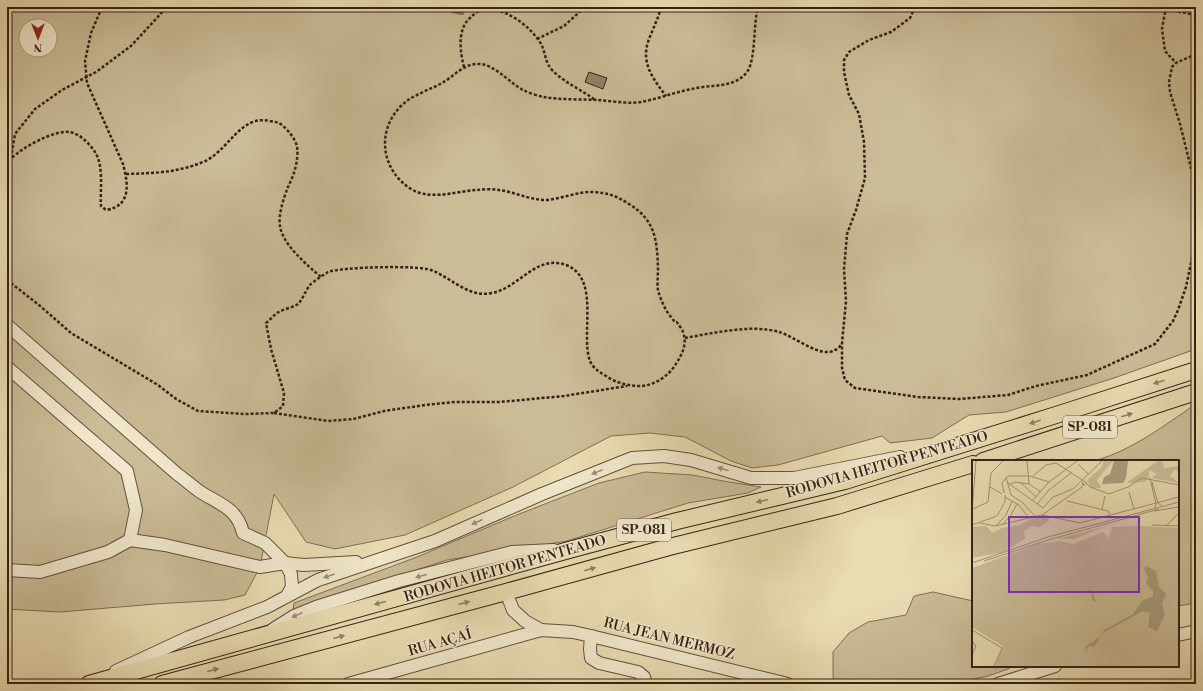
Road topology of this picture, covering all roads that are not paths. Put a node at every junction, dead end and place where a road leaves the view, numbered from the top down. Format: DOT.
graph roads {
  1 [pos="7,325"];
  2 [pos="7,367"];
  3 [pos="1196,370"];
  4 [pos="1196,392"];
  5 [pos="954,447"];
  6 [pos="986,460"];
  7 [pos="972,464"];
  8 [pos="130,540"];
  9 [pos="370,562"];
  10 [pos="284,563"];
  11 [pos="7,570"];
  12 [pos="506,592"];
  13 [pos="287,596"];
  14 [pos="541,630"];
  15 [pos="1196,630"];
  16 [pos="1179,635"];
  17 [pos="591,636"];
  18 [pos="1053,667"];
  19 [pos="1016,682"];
  20 [pos="89,684"];
  21 [pos="162,684"];
  22 [pos="348,684"];
  23 [pos="646,684"];
  24 [pos="788,684"];
  25 [pos="998,684"];
  1 -- 10 [label="street"];
  2 -- 8 [label="street"];
  3 -- 5 [label="main road, RODOVIA HEITOR PENTEADO / SP-081, one-way"];
  6 -- 4 [label="main road, RODOVIA HEITOR PENTEADO / SP-081, one-way"];
  5 -- 9 [label="street, one-way"];
  5 -- 20 [label="main road, RODOVIA HEITOR PENTEADO / SP-081, one-way"];
  12 -- 7 [label="main road, RODOVIA HEITOR PENTEADO / SP-081, one-way"];
  8 -- 10 [label="street"];
  8 -- 11 [label="street"];
  9 -- 10 [label="street"];
  9 -- 13 [label="street, one-way"];
  10 -- 13 [label="street"];
  12 -- 14 [label="street"];
  21 -- 12 [label="main road, RODOVIA HEITOR PENTEADO / SP-081, one-way"];
  13 -- 20 [label="street"];
  14 -- 17 [label="street, RUA JEAN MERMOZ"];
  14 -- 22 [label="street, RUA AÇAÍ"];
  15 -- 16 [label="street"];
  17 -- 23 [label="street"];
  17 -- 24 [label="street, RUA JEAN MERMOZ"];
  18 -- 19 [label="street"];
  19 -- 25 [label="street"];
}
